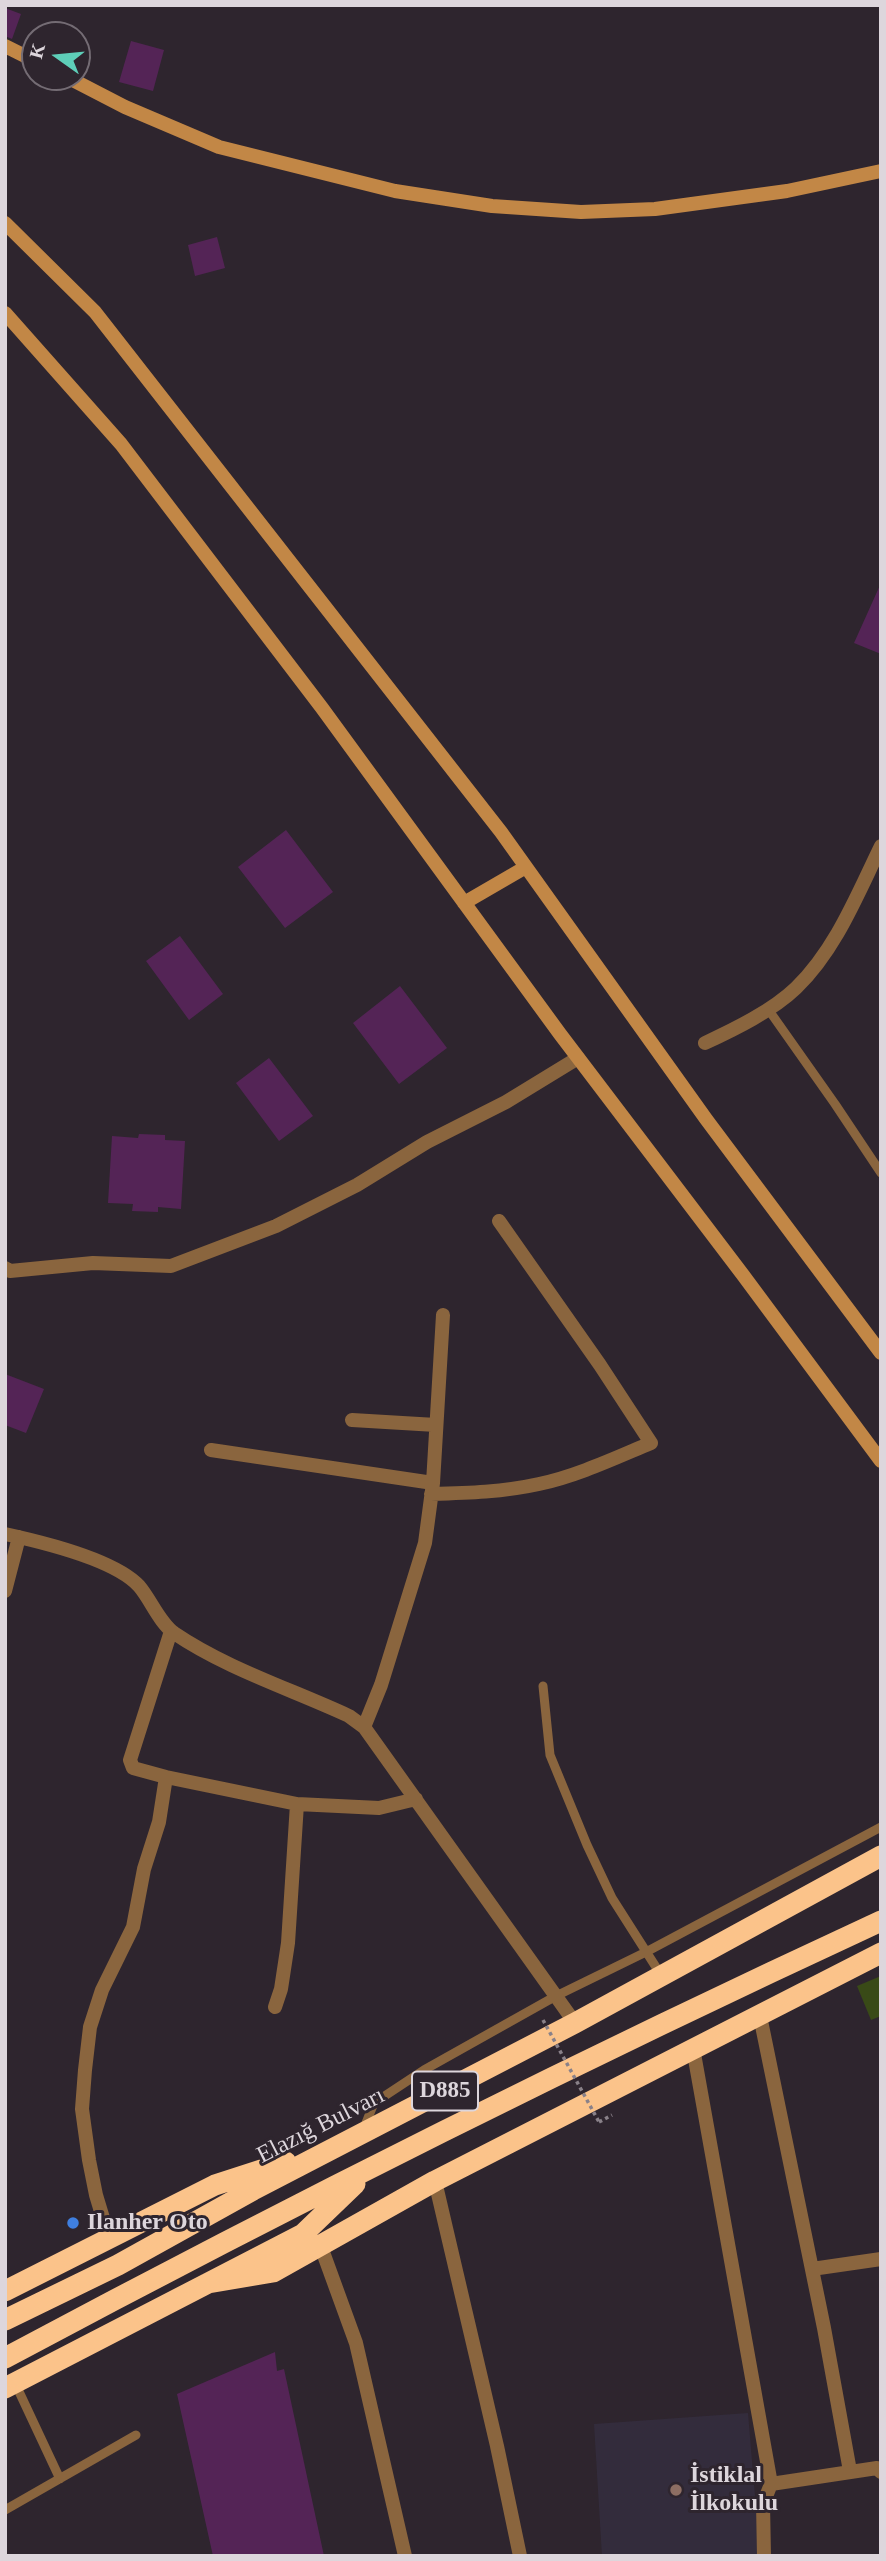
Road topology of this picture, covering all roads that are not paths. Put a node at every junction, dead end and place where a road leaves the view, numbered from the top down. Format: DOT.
graph roads {
  1 [pos="5,46"];
  2 [pos="21,54"];
  3 [pos="91,89"];
  4 [pos="881,171"];
  5 [pos="5,223"];
  6 [pos="5,313"];
  7 [pos="881,846"];
  8 [pos="526,867"];
  9 [pos="464,903"];
  10 [pos="768,1009"];
  11 [pos="705,1043"];
  12 [pos="578,1058"];
  13 [pos="881,1173"];
  14 [pos="499,1222"];
  15 [pos="5,1268"];
  16 [pos="443,1315"];
  17 [pos="881,1353"];
  18 [pos="352,1420"];
  19 [pos="436,1424"];
  20 [pos="211,1450"];
  21 [pos="881,1461"];
  22 [pos="432,1488"];
  23 [pos="12,1535"];
  24 [pos="5,1591"];
  25 [pos="171,1630"];
  26 [pos="543,1686"];
  27 [pos="364,1727"];
  28 [pos="166,1777"];
  29 [pos="416,1799"];
  30 [pos="296,1804"];
  31 [pos="881,1827"];
  32 [pos="881,1856"];
  33 [pos="881,1922"];
  34 [pos="646,1952"];
  35 [pos="881,1953"];
  36 [pos="662,1976"];
  37 [pos="556,1996"];
  38 [pos="275,2007"];
  39 [pos="760,2017"];
  40 [pos="575,2023"];
  41 [pos="693,2048"];
  42 [pos="351,2140"];
  43 [pos="372,2168"];
  44 [pos="435,2181"];
  45 [pos="109,2238"];
  46 [pos="320,2244"];
  47 [pos="881,2259"];
  48 [pos="812,2269"];
  49 [pos="208,2283"];
  50 [pos="5,2291"];
  51 [pos="5,2320"];
  52 [pos="5,2357"];
  53 [pos="10,2386"];
  54 [pos="135,2435"];
  55 [pos="880,2469"];
  56 [pos="850,2471"];
  57 [pos="60,2479"];
  58 [pos="771,2484"];
  59 [pos="5,2510"];
  60 [pos="405,2556"];
  61 [pos="520,2556"];
  62 [pos="764,2556"];
  1 -- 2 [label="main road"];
  3 -- 4 [label="main road"];
  5 -- 8 [label="main road"];
  6 -- 9 [label="main road"];
  7 -- 10 [label="street"];
  8 -- 9 [label="main road"];
  8 -- 17 [label="main road"];
  9 -- 12 [label="main road"];
  10 -- 11 [label="street"];
  10 -- 13 [label="lane"];
  12 -- 15 [label="street"];
  12 -- 21 [label="main road"];
  14 -- 22 [label="street"];
  16 -- 19 [label="street"];
  18 -- 19 [label="street"];
  19 -- 22 [label="street"];
  20 -- 22 [label="street"];
  22 -- 27 [label="street"];
  23 -- 24 [label="street"];
  23 -- 25 [label="street"];
  25 -- 27 [label="street"];
  25 -- 28 [label="street"];
  26 -- 34 [label="lane"];
  27 -- 29 [label="street"];
  28 -- 30 [label="street"];
  28 -- 45 [label="street"];
  29 -- 30 [label="street"];
  29 -- 37 [label="street"];
  30 -- 38 [label="street"];
  31 -- 34 [label="lane"];
  32 -- 36 [label="highway, Elazığ Bulvarı / D885"];
  33 -- 43 [label="highway, D885"];
  34 -- 36 [label="lane"];
  34 -- 37 [label="lane"];
  35 -- 39 [label="highway"];
  36 -- 40 [label="highway, Elazığ Bulvarı / D885"];
  37 -- 40 [label="street"];
  37 -- 42 [label="lane"];
  39 -- 41 [label="highway"];
  39 -- 48 [label="street"];
  40 -- 42 [label="highway, Elazığ Bulvarı / D885"];
  41 -- 44 [label="highway"];
  41 -- 58 [label="street"];
  42 -- 45 [label="highway"];
  42 -- 51 [label="highway, Elazığ Bulvarı / D885"];
  43 -- 49 [label="highway"];
  43 -- 52 [label="highway, D885"];
  44 -- 46 [label="highway"];
  44 -- 61 [label="street"];
  45 -- 50 [label="highway"];
  46 -- 49 [label="highway"];
  46 -- 60 [label="street"];
  47 -- 48 [label="street"];
  48 -- 56 [label="street"];
  49 -- 53 [label="highway"];
  53 -- 57 [label="lane"];
  54 -- 57 [label="lane"];
  55 -- 56 [label="street"];
  56 -- 58 [label="street"];
  57 -- 59 [label="lane"];
  58 -- 62 [label="street"];
}
